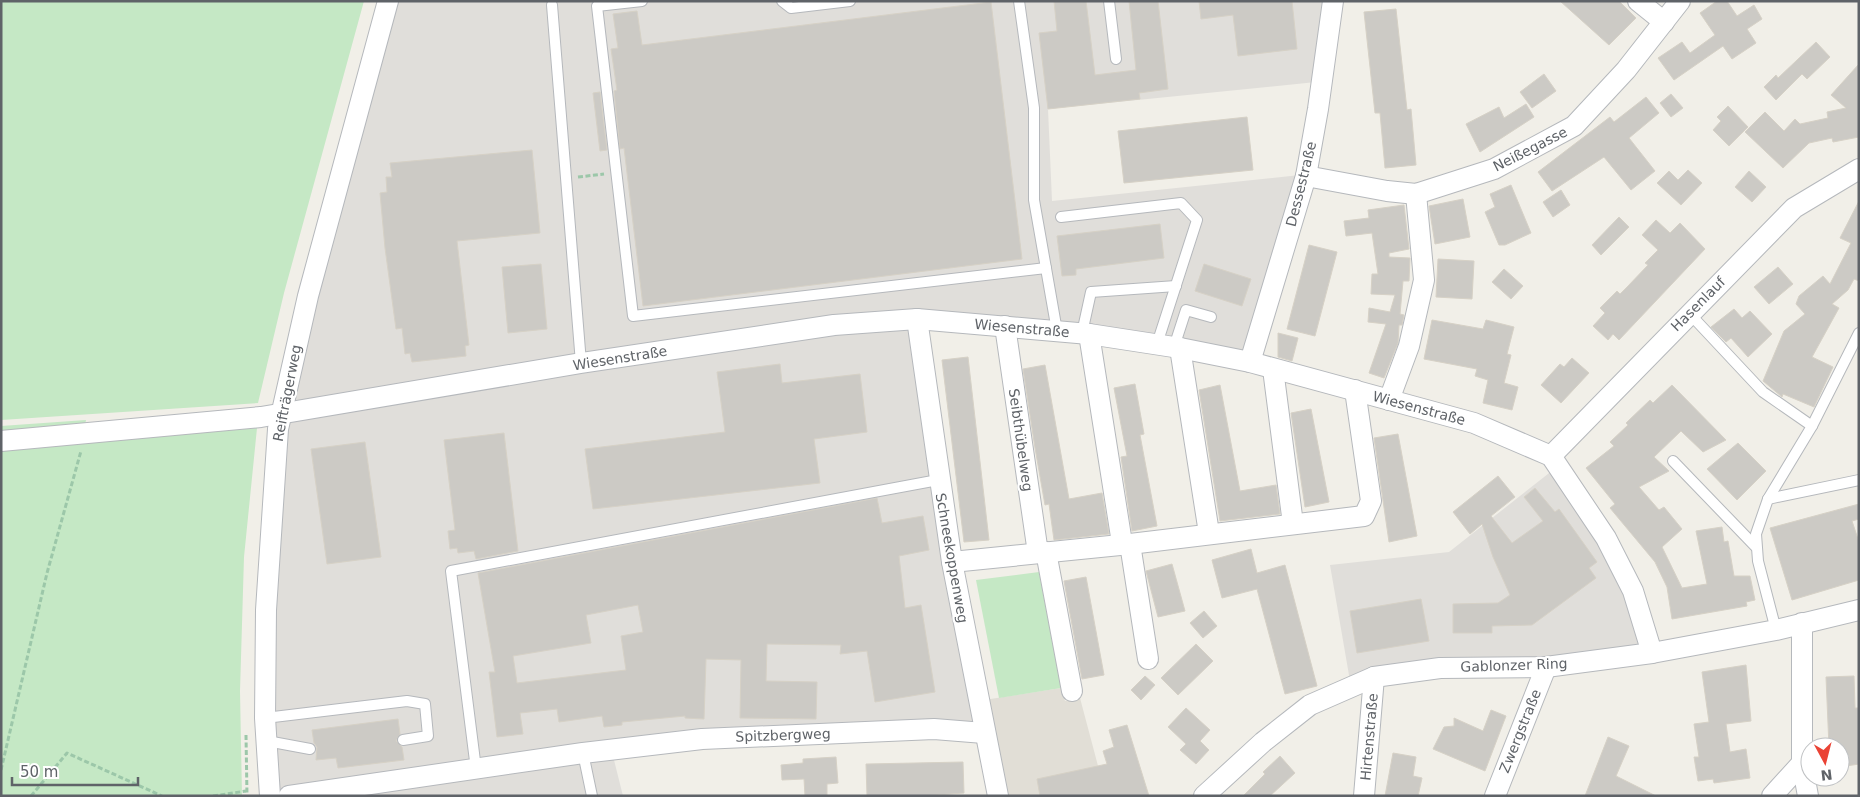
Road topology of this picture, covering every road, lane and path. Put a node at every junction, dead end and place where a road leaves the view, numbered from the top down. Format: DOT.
graph roads {
  1 [pos="388,1"];
  2 [pos="642,1"];
  3 [pos="782,1"];
  4 [pos="850,1"];
  5 [pos="1019,1"];
  6 [pos="1109,1"];
  7 [pos="1332,1"];
  8 [pos="1638,1"];
  9 [pos="1680,1"];
  10 [pos="552,5"];
  11 [pos="1664,22"];
  12 [pos="1116,59"];
  13 [pos="1859,169"];
  14 [pos="616,172"];
  15 [pos="1306,176"];
  16 [pos="565,178"];
  17 [pos="1416,194"];
  18 [pos="1061,217"];
  19 [pos="1046,268"];
  20 [pos="1176,286"];
  21 [pos="1689,313"];
  22 [pos="1211,317"];
  23 [pos="917,319"];
  24 [pos="1005,326"];
  25 [pos="1057,331"];
  26 [pos="1085,333"];
  27 [pos="1859,333"];
  28 [pos="1170,346"];
  29 [pos="1250,362"];
  30 [pos="581,363"];
  31 [pos="1273,369"];
  32 [pos="1355,390"];
  33 [pos="1389,400"];
  34 [pos="270,416"];
  35 [pos="1812,426"];
  36 [pos="92,434"];
  37 [pos="1,441"];
  38 [pos="1552,456"];
  39 [pos="1673,461"];
  40 [pos="938,480"];
  41 [pos="1859,480"];
  42 [pos="1768,499"];
  43 [pos="1293,524"];
  44 [pos="1209,533"];
  45 [pos="1126,544"];
  46 [pos="1755,546"];
  47 [pos="1042,553"];
  48 [pos="952,562"];
  49 [pos="1859,610"];
  50 [pos="1802,623"];
  51 [pos="1776,630"];
  52 [pos="1652,653"];
  53 [pos="1148,659"];
  54 [pos="1546,666"];
  55 [pos="1374,677"];
  56 [pos="1072,691"];
  57 [pos="266,718"];
  58 [pos="984,733"];
  59 [pos="1802,737"];
  60 [pos="403,740"];
  61 [pos="267,741"];
  62 [pos="310,749"];
  63 [pos="583,753"];
  64 [pos="1800,765"];
  65 [pos="476,769"];
  66 [pos="1,770"];
  67 [pos="246,791"];
  68 [pos="31,796"];
  69 [pos="162,796"];
  70 [pos="213,796"];
  71 [pos="270,796"];
  72 [pos="289,796"];
  73 [pos="592,796"];
  74 [pos="998,796"];
  75 [pos="1204,796"];
  76 [pos="1364,796"];
  77 [pos="1495,796"];
  78 [pos="1772,796"];
  1 -- 34 [label="street, Reifträgerweg"];
  2 -- 14 [label="lane"];
  3 -- 4 [label="lane"];
  5 -- 19 [label="lane"];
  6 -- 12 [label="lane"];
  7 -- 15 [label="street, Dessestraße"];
  8 -- 11 [label="street"];
  9 -- 11 [label="street, Neißegasse"];
  10 -- 16 [label="lane"];
  11 -- 17 [label="street, Neißegasse"];
  13 -- 21 [label="street, Hasenlauf"];
  14 -- 16 [label="path"];
  14 -- 19 [label="lane"];
  15 -- 17 [label="street, Neißegasse"];
  15 -- 29 [label="street, Dessestraße"];
  16 -- 30 [label="lane"];
  17 -- 33 [label="street"];
  18 -- 20 [label="lane"];
  19 -- 25 [label="lane"];
  20 -- 26 [label="lane"];
  20 -- 28 [label="lane"];
  21 -- 35 [label="lane"];
  21 -- 38 [label="street, Hasenlauf"];
  22 -- 28 [label="lane"];
  23 -- 24 [label="street, Wiesenstraße"];
  23 -- 30 [label="street, Wiesenstraße"];
  23 -- 40 [label="street, Schneekoppenweg"];
  24 -- 25 [label="street, Wiesenstraße"];
  24 -- 47 [label="street, Seibthübelweg"];
  25 -- 26 [label="street, Wiesenstraße"];
  26 -- 28 [label="street, Wiesenstraße"];
  26 -- 45 [label="street"];
  27 -- 35 [label="lane"];
  28 -- 29 [label="street, Wiesenstraße"];
  28 -- 44 [label="street"];
  29 -- 31 [label="street, Wiesenstraße"];
  30 -- 34 [label="street, Wiesenstraße"];
  31 -- 32 [label="street, Wiesenstraße"];
  31 -- 43 [label="street"];
  32 -- 33 [label="street, Wiesenstraße"];
  32 -- 43 [label="street"];
  33 -- 38 [label="street, Wiesenstraße"];
  34 -- 36 [label="street, Wiesenstraße"];
  34 -- 57 [label="street, Reifträgerweg"];
  35 -- 42 [label="lane"];
  36 -- 37 [label="street, Wiesenstraße"];
  36 -- 66 [label="path"];
  38 -- 52 [label="street"];
  39 -- 46 [label="lane"];
  40 -- 48 [label="street, Schneekoppenweg"];
  40 -- 65 [label="lane"];
  41 -- 42 [label="lane"];
  42 -- 46 [label="lane"];
  43 -- 44 [label="street"];
  44 -- 45 [label="street"];
  45 -- 47 [label="street"];
  45 -- 53 [label="street"];
  46 -- 51 [label="lane"];
  47 -- 48 [label="street"];
  47 -- 56 [label="street, Seibthübelweg"];
  48 -- 58 [label="street, Schneekoppenweg"];
  49 -- 50 [label="street, Gablonzer Ring"];
  50 -- 51 [label="street, Gablonzer Ring"];
  50 -- 59 [label="street"];
  51 -- 52 [label="street, Gablonzer Ring"];
  52 -- 54 [label="street, Gablonzer Ring"];
  54 -- 55 [label="street, Gablonzer Ring"];
  54 -- 77 [label="street, Zwergstraße"];
  55 -- 75 [label="street, Gablonzer Ring"];
  55 -- 76 [label="street, Hirtenstraße"];
  57 -- 60 [label="lane"];
  57 -- 61 [label="street, Reifträgerweg"];
  58 -- 63 [label="street, Spitzbergweg"];
  58 -- 74 [label="street, Schneekoppenweg"];
  61 -- 62 [label="lane"];
  61 -- 71 [label="street, Reifträgerweg"];
  63 -- 65 [label="street, Spitzbergweg"];
  63 -- 73 [label="lane"];
  64 -- 78 [label="street"];
  65 -- 72 [label="street, Spitzbergweg"];
  67 -- 70 [label="path"];
  68 -- 69 [label="path"];
}
